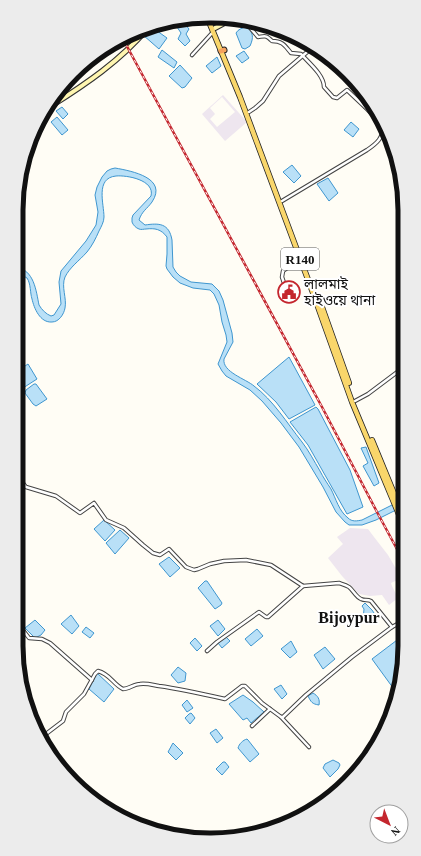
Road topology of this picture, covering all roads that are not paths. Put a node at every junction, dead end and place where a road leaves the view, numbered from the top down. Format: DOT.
graph roads {
  1 [pos="211,23"];
  2 [pos="225,23"];
  3 [pos="250,27"];
  4 [pos="214,30"];
  5 [pos="140,37"];
  6 [pos="222,50"];
  7 [pos="309,51"];
  8 [pos="192,55"];
  9 [pos="303,56"];
  10 [pos="58,101"];
  11 [pos="365,107"];
  12 [pos="249,112"];
  13 [pos="370,112"];
  14 [pos="382,134"];
  15 [pos="282,202"];
  16 [pos="300,258"];
  17 [pos="285,286"];
  18 [pos="343,371"];
  19 [pos="398,372"];
  20 [pos="355,401"];
  21 [pos="23,483"];
  22 [pos="398,499"];
  23 [pos="395,500"];
  24 [pos="398,507"];
  25 [pos="303,586"];
  26 [pos="398,624"];
  27 [pos="392,627"];
  28 [pos="23,630"];
  29 [pos="207,651"];
  30 [pos="92,680"];
  31 [pos="270,709"];
  32 [pos="281,717"];
  33 [pos="252,726"];
  34 [pos="45,734"];
  35 [pos="309,747"];
  1 -- 4 [label="main road, R140"];
  2 -- 4 [label="main road"];
  3 -- 9 [label="street"];
  4 -- 6 [label="main road, R140"];
  4 -- 8 [label="street"];
  5 -- 10 [label="main road"];
  6 -- 12 [label="main road, R140"];
  6 -- 16 [label="main road, R140"];
  7 -- 9 [label="street"];
  9 -- 11 [label="street"];
  9 -- 12 [label="street"];
  11 -- 13 [label="street"];
  12 -- 15 [label="main road, R140"];
  14 -- 15 [label="street"];
  15 -- 18 [label="main road, R140"];
  16 -- 17 [label="street"];
  16 -- 18 [label="main road, R140"];
  18 -- 20 [label="main road, R140"];
  18 -- 23 [label="main road, R140"];
  19 -- 20 [label="street"];
  20 -- 23 [label="main road, R140"];
  21 -- 25 [label="street"];
  22 -- 23 [label="street"];
  23 -- 24 [label="main road, R140"];
  25 -- 27 [label="street"];
  25 -- 29 [label="street"];
  26 -- 27 [label="street"];
  27 -- 32 [label="street"];
  28 -- 30 [label="street"];
  30 -- 31 [label="street"];
  30 -- 34 [label="street"];
  31 -- 32 [label="street"];
  31 -- 33 [label="street"];
  32 -- 35 [label="street"];
}
